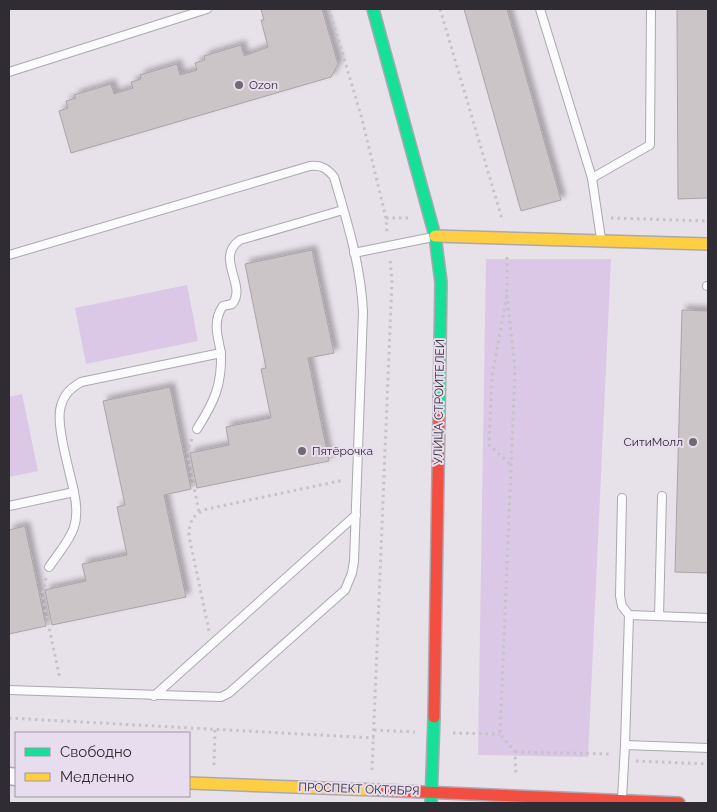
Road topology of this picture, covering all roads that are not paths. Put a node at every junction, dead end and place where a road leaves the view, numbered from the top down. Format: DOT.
graph roads {
  1 [pos="207,9"];
  2 [pos="373,9"];
  3 [pos="540,9"];
  4 [pos="651,9"];
  5 [pos="9,72"];
  6 [pos="592,178"];
  7 [pos="343,210"];
  8 [pos="435,236"];
  9 [pos="601,241"];
  10 [pos="708,244"];
  11 [pos="354,253"];
  12 [pos="9,255"];
  13 [pos="221,353"];
  14 [pos="197,429"];
  15 [pos="74,492"];
  16 [pos="662,496"];
  17 [pos="622,498"];
  18 [pos="9,506"];
  19 [pos="356,515"];
  20 [pos="49,567"];
  21 [pos="629,615"];
  22 [pos="659,616"];
  23 [pos="708,618"];
  24 [pos="9,690"];
  25 [pos="154,696"];
  26 [pos="624,745"];
  27 [pos="708,748"];
  28 [pos="190,783"];
  29 [pos="432,798"];
  30 [pos="622,801"];
  31 [pos="679,803"];
  1 -- 5 [label="lane"];
  2 -- 8 [label="street, УЛИЦА СТРОИТЕЛЕЙ"];
  3 -- 6 [label="lane"];
  4 -- 6 [label="lane"];
  6 -- 9 [label="lane"];
  7 -- 11 [label="lane"];
  7 -- 12 [label="lane"];
  7 -- 13 [label="lane"];
  8 -- 9 [label="street"];
  8 -- 11 [label="lane"];
  8 -- 29 [label="street, УЛИЦА СТРОИТЕЛЕЙ"];
  9 -- 10 [label="street"];
  11 -- 19 [label="lane"];
  13 -- 14 [label="lane"];
  13 -- 15 [label="lane"];
  15 -- 18 [label="lane"];
  15 -- 20 [label="lane"];
  16 -- 22 [label="lane"];
  17 -- 21 [label="lane"];
  19 -- 25 [label="lane"];
  19 -- 25 [label="lane"];
  21 -- 22 [label="lane"];
  21 -- 26 [label="lane"];
  22 -- 23 [label="lane"];
  24 -- 25 [label="lane"];
  26 -- 27 [label="lane"];
  26 -- 30 [label="lane"];
  28 -- 29 [label="street, ПРОСПЕКТ ОКТЯБРЯ"];
  29 -- 30 [label="street, ПРОСПЕКТ ОКТЯБРЯ"];
  30 -- 31 [label="street, ПРОСПЕКТ ОКТЯБРЯ"];
}
